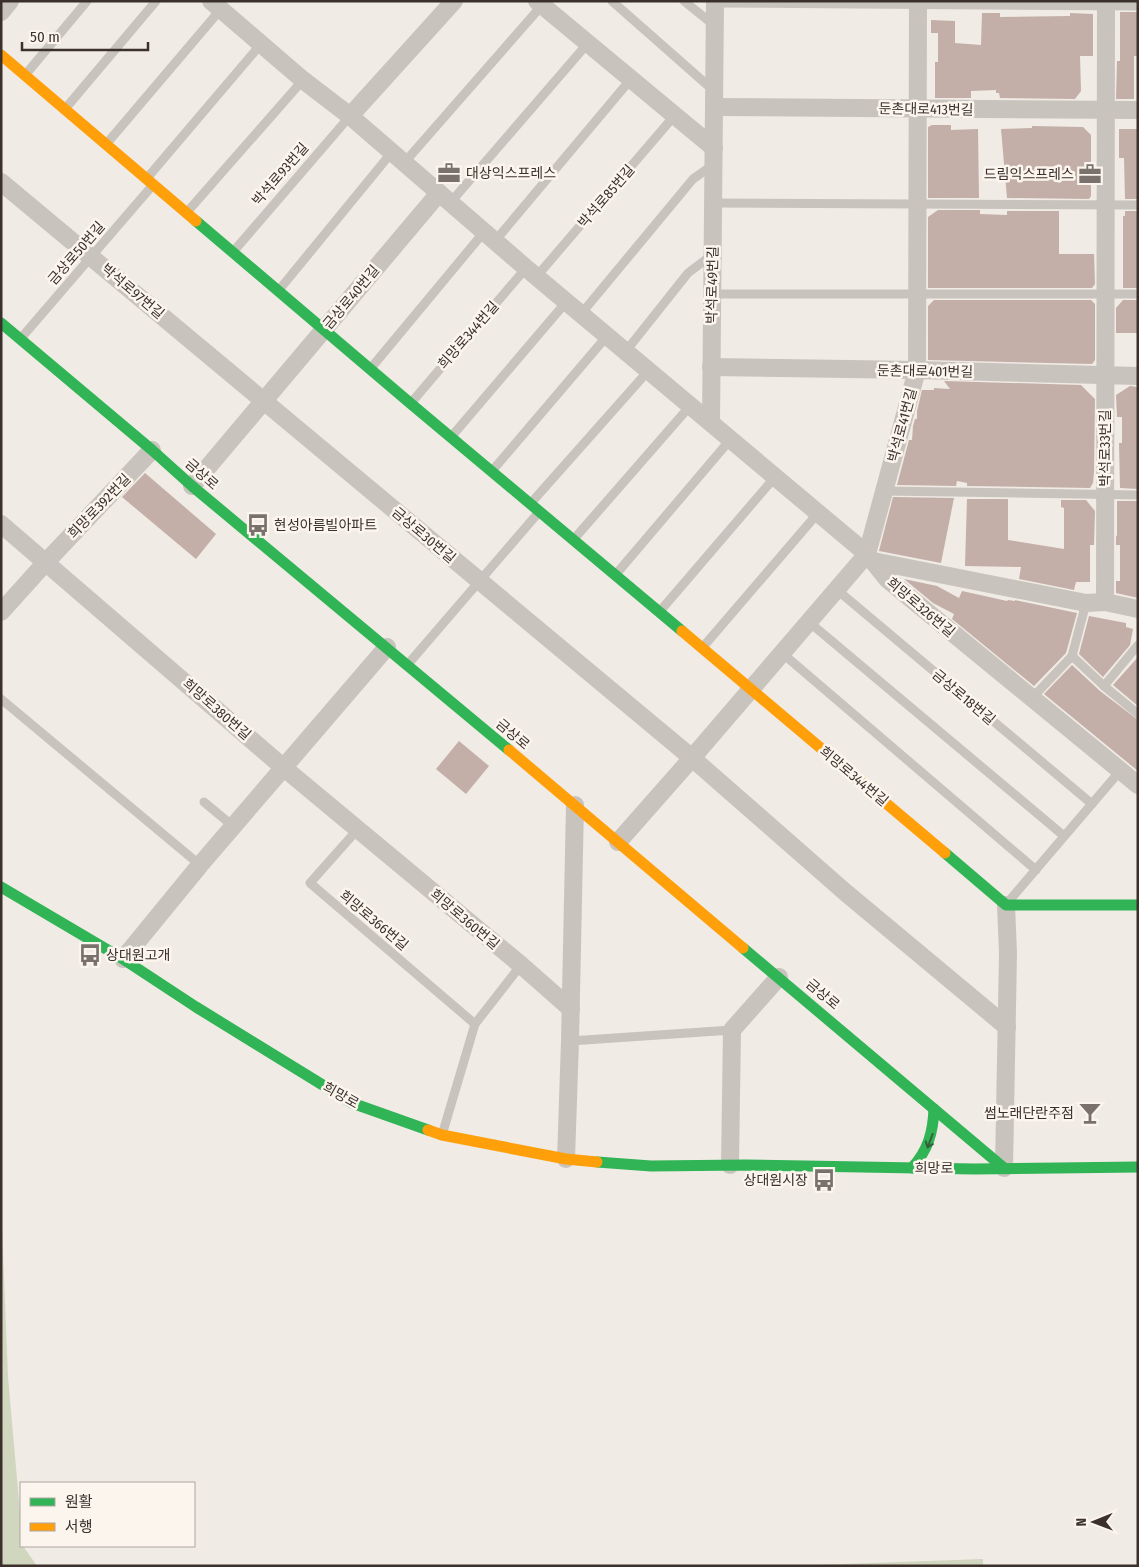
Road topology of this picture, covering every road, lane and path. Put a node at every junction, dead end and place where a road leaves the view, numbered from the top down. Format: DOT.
graph roads {
  1 [pos="87,1"];
  2 [pos="156,1"];
  3 [pos="454,1"];
  4 [pos="612,1"];
  5 [pos="684,1"];
  6 [pos="715,2"];
  7 [pos="542,3"];
  8 [pos="918,3"];
  9 [pos="1106,3"];
  10 [pos="216,5"];
  11 [pos="1138,6"];
  12 [pos="715,27"];
  13 [pos="588,43"];
  14 [pos="261,44"];
  15 [pos="1,55"];
  16 [pos="25,75"];
  17 [pos="631,79"];
  18 [pos="303,80"];
  19 [pos="714,99"];
  20 [pos="65,109"];
  21 [pos="917,109"];
  22 [pos="1106,110"];
  23 [pos="1138,110"];
  24 [pos="674,115"];
  25 [pos="350,116"];
  26 [pos="106,144"];
  27 [pos="714,156"];
  28 [pos="398,158"];
  29 [pos="1,182"];
  30 [pos="150,182"];
  31 [pos="444,198"];
  32 [pos="713,203"];
  33 [pos="917,204"];
  34 [pos="1106,204"];
  35 [pos="1138,204"];
  36 [pos="187,213"];
  37 [pos="490,236"];
  38 [pos="233,252"];
  39 [pos="713,255"];
  40 [pos="91,256"];
  41 [pos="531,272"];
  42 [pos="278,291"];
  43 [pos="712,294"];
  44 [pos="917,294"];
  45 [pos="1105,294"];
  46 [pos="1138,294"];
  47 [pos="567,302"];
  48 [pos="581,314"];
  49 [pos="1,323"];
  50 [pos="324,329"];
  51 [pos="607,336"];
  52 [pos="20,339"];
  53 [pos="626,351"];
  54 [pos="711,367"];
  55 [pos="371,368"];
  56 [pos="649,370"];
  57 [pos="917,370"];
  58 [pos="1105,376"];
  59 [pos="1138,376"];
  60 [pos="264,402"];
  61 [pos="410,403"];
  62 [pos="690,406"];
  63 [pos="711,423"];
  64 [pos="452,436"];
  65 [pos="730,440"];
  66 [pos="152,450"];
  67 [pos="492,471"];
  68 [pos="775,477"];
  69 [pos="192,486"];
  70 [pos="884,491"];
  71 [pos="1105,494"];
  72 [pos="1138,495"];
  73 [pos="536,507"];
  74 [pos="818,514"];
  75 [pos="1,524"];
  76 [pos="574,540"];
  77 [pos="870,557"];
  78 [pos="46,562"];
  79 [pos="615,575"];
  80 [pos="479,581"];
  81 [pos="836,589"];
  82 [pos="1105,602"];
  83 [pos="1086,603"];
  84 [pos="1138,609"];
  85 [pos="1,612"];
  86 [pos="659,612"];
  87 [pos="809,622"];
  88 [pos="1138,645"];
  89 [pos="387,647"];
  90 [pos="702,647"];
  91 [pos="782,653"];
  92 [pos="1072,656"];
  93 [pos="408,666"];
  94 [pos="1104,686"];
  95 [pos="751,690"];
  96 [pos="1032,698"];
  97 [pos="1,700"];
  98 [pos="1138,714"];
  99 [pos="692,758"];
  100 [pos="284,768"];
  101 [pos="1120,771"];
  102 [pos="1138,785"];
  103 [pos="204,802"];
  104 [pos="1092,804"];
  105 [pos="574,805"];
  106 [pos="234,827"];
  107 [pos="358,829"];
  108 [pos="1064,836"];
  109 [pos="618,842"];
  110 [pos="200,865"];
  111 [pos="1036,870"];
  112 [pos="1,887"];
  113 [pos="1006,904"];
  114 [pos="1138,905"];
  115 [pos="123,959"];
  116 [pos="521,965"];
  117 [pos="779,977"];
  118 [pos="571,1009"];
  119 [pos="475,1024"];
  120 [pos="1007,1027"];
  121 [pos="732,1030"];
  122 [pos="570,1041"];
  123 [pos="934,1109"];
  124 [pos="442,1135"];
  125 [pos="566,1159"];
  126 [pos="730,1165"];
  127 [pos="1138,1167"];
  128 [pos="912,1168"];
  129 [pos="1004,1168"];
  1 -- 16 [label="lane"];
  2 -- 20 [label="lane"];
  3 -- 25 [label="street"];
  4 -- 19 [label="lane"];
  5 -- 12 [label="lane"];
  6 -- 8 [label="lane"];
  6 -- 12 [label="street, 박석로49번길"];
  7 -- 13 [label="street"];
  7 -- 28 [label="lane"];
  8 -- 9 [label="lane"];
  8 -- 21 [label="street, 박석로41번길"];
  9 -- 11 [label="lane"];
  9 -- 22 [label="street, 박석로33번길"];
  10 -- 14 [label="street"];
  10 -- 26 [label="lane"];
  12 -- 19 [label="street, 박석로49번길"];
  13 -- 17 [label="street"];
  13 -- 31 [label="lane"];
  14 -- 18 [label="street"];
  14 -- 30 [label="lane"];
  15 -- 16 [label="street"];
  16 -- 20 [label="street"];
  17 -- 24 [label="street"];
  17 -- 37 [label="lane"];
  18 -- 25 [label="street"];
  18 -- 36 [label="lane"];
  19 -- 21 [label="street, 둔촌대로413번길"];
  19 -- 27 [label="street, 박석로49번길"];
  20 -- 26 [label="street"];
  21 -- 22 [label="street, 둔촌대로413번길"];
  21 -- 33 [label="street, 박석로41번길"];
  22 -- 23 [label="street, 둔촌대로413번길"];
  22 -- 34 [label="street, 박석로33번길"];
  24 -- 27 [label="street"];
  24 -- 41 [label="lane, 박석로85번길"];
  25 -- 28 [label="street"];
  25 -- 38 [label="lane, 박석로93번길"];
  26 -- 30 [label="street"];
  27 -- 32 [label="street, 박석로49번길"];
  27 -- 48 [label="lane"];
  28 -- 31 [label="street"];
  28 -- 42 [label="lane"];
  29 -- 40 [label="street, 박석로97번길"];
  30 -- 36 [label="street"];
  30 -- 40 [label="lane, 금상로50번길"];
  31 -- 37 [label="street"];
  31 -- 50 [label="street, 금상로40번길"];
  32 -- 33 [label="lane"];
  32 -- 39 [label="street, 박석로49번길"];
  33 -- 34 [label="lane"];
  33 -- 44 [label="street, 박석로41번길"];
  34 -- 35 [label="lane"];
  34 -- 45 [label="street, 박석로33번길"];
  36 -- 38 [label="street"];
  37 -- 41 [label="street"];
  37 -- 55 [label="lane"];
  38 -- 42 [label="street"];
  39 -- 43 [label="street, 박석로49번길"];
  39 -- 53 [label="lane"];
  40 -- 52 [label="lane, 금상로50번길"];
  40 -- 60 [label="street, 박석로97번길"];
  41 -- 47 [label="street"];
  41 -- 61 [label="lane, 희망로344번길"];
  42 -- 50 [label="street"];
  43 -- 44 [label="lane"];
  43 -- 54 [label="street, 박석로49번길"];
  44 -- 45 [label="lane"];
  44 -- 57 [label="street, 박석로41번길"];
  45 -- 46 [label="lane"];
  45 -- 58 [label="street, 박석로33번길"];
  47 -- 48 [label="street"];
  47 -- 64 [label="lane"];
  48 -- 51 [label="street"];
  49 -- 52 [label="street, 금상로"];
  50 -- 55 [label="street, 희망로344번길"];
  50 -- 60 [label="street, 금상로40번길"];
  51 -- 53 [label="street"];
  51 -- 67 [label="lane"];
  52 -- 66 [label="street, 금상로"];
  53 -- 56 [label="street"];
  54 -- 57 [label="street, 둔촌대로401번길"];
  54 -- 63 [label="street, 박석로49번길"];
  55 -- 61 [label="street, 희망로344번길"];
  56 -- 62 [label="street"];
  56 -- 73 [label="lane"];
  57 -- 58 [label="street, 둔촌대로401번길"];
  57 -- 70 [label="street, 박석로41번길"];
  58 -- 59 [label="street, 둔촌대로401번길"];
  58 -- 71 [label="street, 박석로33번길"];
  60 -- 69 [label="street, 금상로40번길"];
  60 -- 80 [label="street, 금상로30번길"];
  61 -- 64 [label="street, 희망로344번길"];
  62 -- 63 [label="street"];
  62 -- 76 [label="lane"];
  63 -- 65 [label="street, 희망로326번길"];
  64 -- 67 [label="street, 희망로344번길"];
  65 -- 68 [label="street, 희망로326번길"];
  65 -- 79 [label="lane"];
  66 -- 69 [label="street, 금상로"];
  66 -- 78 [label="street, 희망로392번길"];
  67 -- 73 [label="street, 희망로344번길"];
  68 -- 74 [label="street, 희망로326번길"];
  68 -- 86 [label="lane"];
  69 -- 89 [label="street, 금상로"];
  70 -- 71 [label="lane"];
  70 -- 77 [label="street, 박석로41번길"];
  71 -- 72 [label="lane"];
  71 -- 82 [label="street, 박석로33번길"];
  73 -- 76 [label="street, 희망로344번길"];
  73 -- 80 [label="lane"];
  74 -- 77 [label="street, 희망로326번길"];
  74 -- 90 [label="lane"];
  75 -- 78 [label="street"];
  76 -- 79 [label="street, 희망로344번길"];
  77 -- 81 [label="street"];
  77 -- 83 [label="street"];
  77 -- 96 [label="street, 희망로326번길"];
  78 -- 85 [label="street, 희망로392번길"];
  78 -- 100 [label="street, 희망로380번길"];
  79 -- 86 [label="street, 희망로344번길"];
  80 -- 93 [label="lane"];
  80 -- 99 [label="street, 금상로30번길"];
  81 -- 87 [label="street"];
  81 -- 104 [label="lane, 금상로18번길"];
  82 -- 83 [label="street"];
  82 -- 84 [label="street"];
  83 -- 92 [label="lane"];
  86 -- 90 [label="street, 희망로344번길"];
  87 -- 91 [label="street"];
  87 -- 108 [label="lane"];
  88 -- 94 [label="lane"];
  89 -- 93 [label="street, 금상로"];
  89 -- 100 [label="street"];
  90 -- 95 [label="street, 희망로344번길"];
  91 -- 95 [label="street"];
  91 -- 111 [label="lane"];
  92 -- 94 [label="lane"];
  92 -- 96 [label="lane"];
  93 -- 105 [label="street, 금상로"];
  94 -- 98 [label="lane"];
  95 -- 99 [label="street"];
  95 -- 113 [label="street, 희망로344번길"];
  96 -- 101 [label="street, 희망로326번길"];
  97 -- 110 [label="lane"];
  99 -- 109 [label="street"];
  99 -- 120 [label="street"];
  100 -- 106 [label="street"];
  100 -- 107 [label="street, 희망로380번길"];
  101 -- 102 [label="street, 희망로326번길"];
  101 -- 104 [label="lane"];
  103 -- 106 [label="lane"];
  104 -- 108 [label="lane"];
  105 -- 109 [label="street, 금상로"];
  105 -- 118 [label="street"];
  106 -- 110 [label="street"];
  107 -- 116 [label="street, 희망로360번길"];
  107 -- 119 [label="lane, 희망로366번길"];
  108 -- 111 [label="lane"];
  109 -- 117 [label="street, 금상로"];
  110 -- 115 [label="street"];
  111 -- 113 [label="lane"];
  112 -- 115 [label="street, 희망로"];
  113 -- 114 [label="street"];
  113 -- 120 [label="street"];
  115 -- 124 [label="street, 희망로"];
  116 -- 118 [label="street, 희망로360번길"];
  116 -- 119 [label="lane"];
  117 -- 121 [label="street"];
  117 -- 123 [label="street, 금상로"];
  118 -- 122 [label="street"];
  119 -- 124 [label="lane"];
  120 -- 129 [label="street"];
  121 -- 122 [label="lane"];
  121 -- 126 [label="street"];
  122 -- 125 [label="street"];
  123 -- 128 [label="street, one-way"];
  123 -- 129 [label="street, 금상로"];
  124 -- 125 [label="street, 희망로"];
  125 -- 126 [label="street, 희망로"];
  126 -- 128 [label="street, 희망로"];
  127 -- 129 [label="street, 희망로"];
  128 -- 129 [label="street, 희망로"];
}
